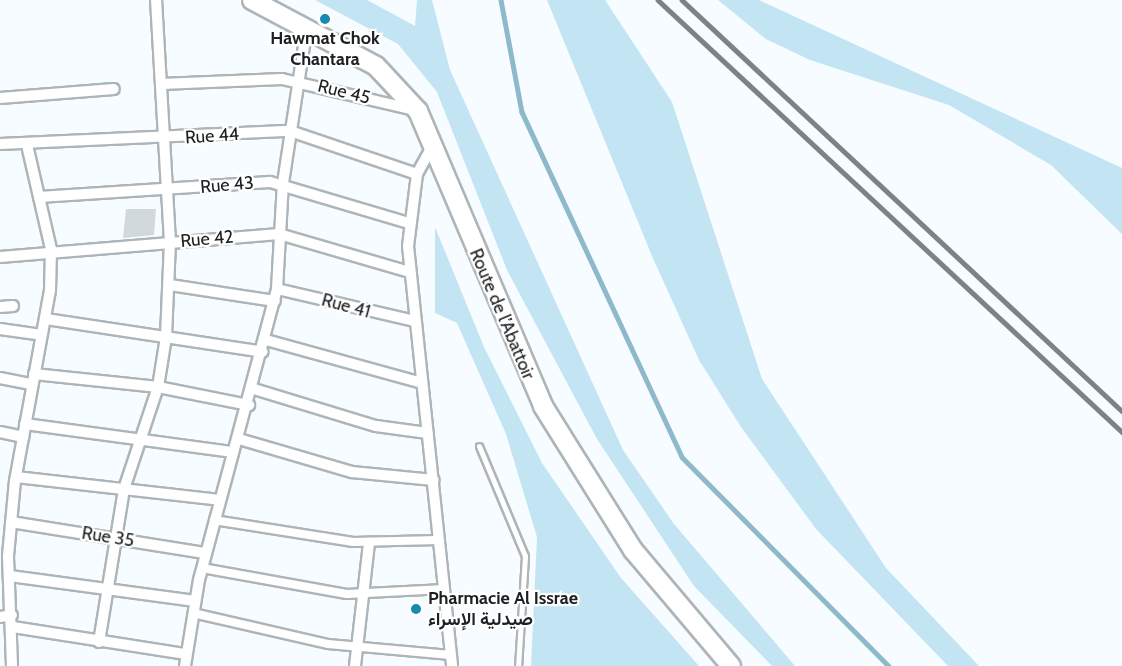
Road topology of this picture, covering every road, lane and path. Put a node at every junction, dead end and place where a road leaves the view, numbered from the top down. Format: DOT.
graph roads {
  1 [pos="156,0"];
  2 [pos="252,0"];
  3 [pos="307,26"];
  4 [pos="299,81"];
  5 [pos="161,84"];
  6 [pos="114,89"];
  7 [pos="0,98"];
  8 [pos="418,111"];
  9 [pos="290,131"];
  10 [pos="166,139"];
  11 [pos="0,144"];
  12 [pos="433,145"];
  13 [pos="27,146"];
  14 [pos="417,174"];
  15 [pos="283,183"];
  16 [pos="168,190"];
  17 [pos="39,197"];
  18 [pos="408,223"];
  19 [pos="279,234"];
  20 [pos="170,242"];
  21 [pos="51,249"];
  22 [pos="0,257"];
  23 [pos="410,272"];
  24 [pos="170,285"];
  25 [pos="278,289"];
  26 [pos="275,302"];
  27 [pos="13,306"];
  28 [pos="0,307"];
  29 [pos="46,319"];
  30 [pos="415,321"];
  31 [pos="0,329"];
  32 [pos="42,335"];
  33 [pos="166,337"];
  34 [pos="266,340"];
  35 [pos="263,352"];
  36 [pos="0,378"];
  37 [pos="33,379"];
  38 [pos="422,383"];
  39 [pos="158,387"];
  40 [pos="254,389"];
  41 [pos="249,405"];
  42 [pos="25,424"];
  43 [pos="0,432"];
  44 [pos="428,433"];
  45 [pos="23,437"];
  46 [pos="239,439"];
  47 [pos="140,440"];
  48 [pos="479,447"];
  49 [pos="233,452"];
  50 [pos="16,477"];
  51 [pos="434,480"];
  52 [pos="124,489"];
  53 [pos="220,500"];
  54 [pos="213,520"];
  55 [pos="11,522"];
  56 [pos="117,538"];
  57 [pos="439,540"];
  58 [pos="369,543"];
  59 [pos="206,553"];
  60 [pos="202,568"];
  61 [pos="6,572"];
  62 [pos="106,589"];
  63 [pos="445,589"];
  64 [pos="367,594"];
  65 [pos="195,601"];
  66 [pos="193,613"];
  67 [pos="12,615"];
  68 [pos="0,617"];
  69 [pos="13,627"];
  70 [pos="99,642"];
  71 [pos="358,649"];
  72 [pos="186,654"];
  73 [pos="451,660"];
  74 [pos="12,666"];
  75 [pos="185,666"];
  76 [pos="355,666"];
  77 [pos="519,666"];
  78 [pos="731,666"];
  1 -- 5 [label="street"];
  2 -- 3 [label="main road, Route de l’Abattoir"];
  3 -- 4 [label="street"];
  3 -- 8 [label="main road, Route de l’Abattoir"];
  4 -- 5 [label="street, Rue 45"];
  4 -- 8 [label="street, Rue 45"];
  4 -- 9 [label="street"];
  5 -- 10 [label="street"];
  6 -- 7 [label="street"];
  8 -- 12 [label="main road, Route de l’Abattoir"];
  9 -- 10 [label="street, Rue 44"];
  9 -- 14 [label="street, Rue 44"];
  9 -- 15 [label="street"];
  10 -- 13 [label="street, Rue 44"];
  10 -- 16 [label="street"];
  11 -- 13 [label="street, Rue 44"];
  12 -- 14 [label="street"];
  12 -- 78 [label="main road, Route de l’Abattoir"];
  13 -- 17 [label="street"];
  14 -- 18 [label="street"];
  15 -- 16 [label="street, Rue 43"];
  15 -- 18 [label="street, Rue 43"];
  15 -- 19 [label="street"];
  16 -- 17 [label="street, Rue 43"];
  16 -- 20 [label="street"];
  17 -- 21 [label="street"];
  18 -- 23 [label="street"];
  19 -- 20 [label="street, Rue 42"];
  19 -- 23 [label="street, Rue 42"];
  19 -- 25 [label="street"];
  20 -- 21 [label="street, Rue 42"];
  20 -- 24 [label="street"];
  21 -- 22 [label="street, Rue 42"];
  21 -- 29 [label="street"];
  23 -- 30 [label="street"];
  24 -- 26 [label="street"];
  24 -- 33 [label="street"];
  25 -- 26 [label="street"];
  25 -- 30 [label="street, Rue 41"];
  26 -- 34 [label="street"];
  27 -- 28 [label="street"];
  29 -- 32 [label="street"];
  29 -- 33 [label="street"];
  30 -- 38 [label="street"];
  31 -- 32 [label="street"];
  32 -- 37 [label="street"];
  33 -- 35 [label="street"];
  33 -- 39 [label="street"];
  34 -- 35 [label="street"];
  34 -- 38 [label="street"];
  35 -- 40 [label="street"];
  36 -- 37 [label="street"];
  37 -- 39 [label="street"];
  37 -- 42 [label="street"];
  38 -- 44 [label="street"];
  39 -- 41 [label="street"];
  39 -- 47 [label="street"];
  40 -- 41 [label="street"];
  40 -- 44 [label="street"];
  41 -- 46 [label="street"];
  42 -- 45 [label="street"];
  42 -- 47 [label="street"];
  43 -- 45 [label="street"];
  44 -- 51 [label="street"];
  45 -- 50 [label="street"];
  46 -- 49 [label="street"];
  46 -- 51 [label="street"];
  47 -- 49 [label="street"];
  47 -- 52 [label="street"];
  48 -- 77 [label="lane"];
  49 -- 53 [label="street"];
  50 -- 52 [label="street"];
  50 -- 55 [label="street"];
  51 -- 57 [label="street"];
  52 -- 53 [label="street"];
  52 -- 56 [label="street"];
  53 -- 54 [label="street"];
  54 -- 58 [label="street"];
  54 -- 59 [label="street"];
  55 -- 56 [label="street, Rue 35"];
  55 -- 61 [label="street"];
  56 -- 59 [label="street, Rue 35"];
  56 -- 62 [label="street"];
  57 -- 58 [label="street"];
  57 -- 63 [label="street"];
  58 -- 64 [label="street"];
  59 -- 60 [label="street"];
  60 -- 64 [label="street"];
  60 -- 65 [label="street"];
  61 -- 62 [label="street"];
  61 -- 67 [label="street"];
  62 -- 65 [label="street"];
  62 -- 70 [label="street"];
  63 -- 64 [label="street"];
  63 -- 73 [label="street"];
  64 -- 71 [label="street"];
  65 -- 66 [label="street"];
  66 -- 71 [label="street"];
  66 -- 72 [label="street"];
  67 -- 68 [label="street"];
  67 -- 69 [label="street"];
  69 -- 70 [label="street"];
  69 -- 74 [label="street"];
  70 -- 72 [label="street"];
  71 -- 73 [label="street"];
  71 -- 76 [label="street"];
  72 -- 75 [label="street"];
}
